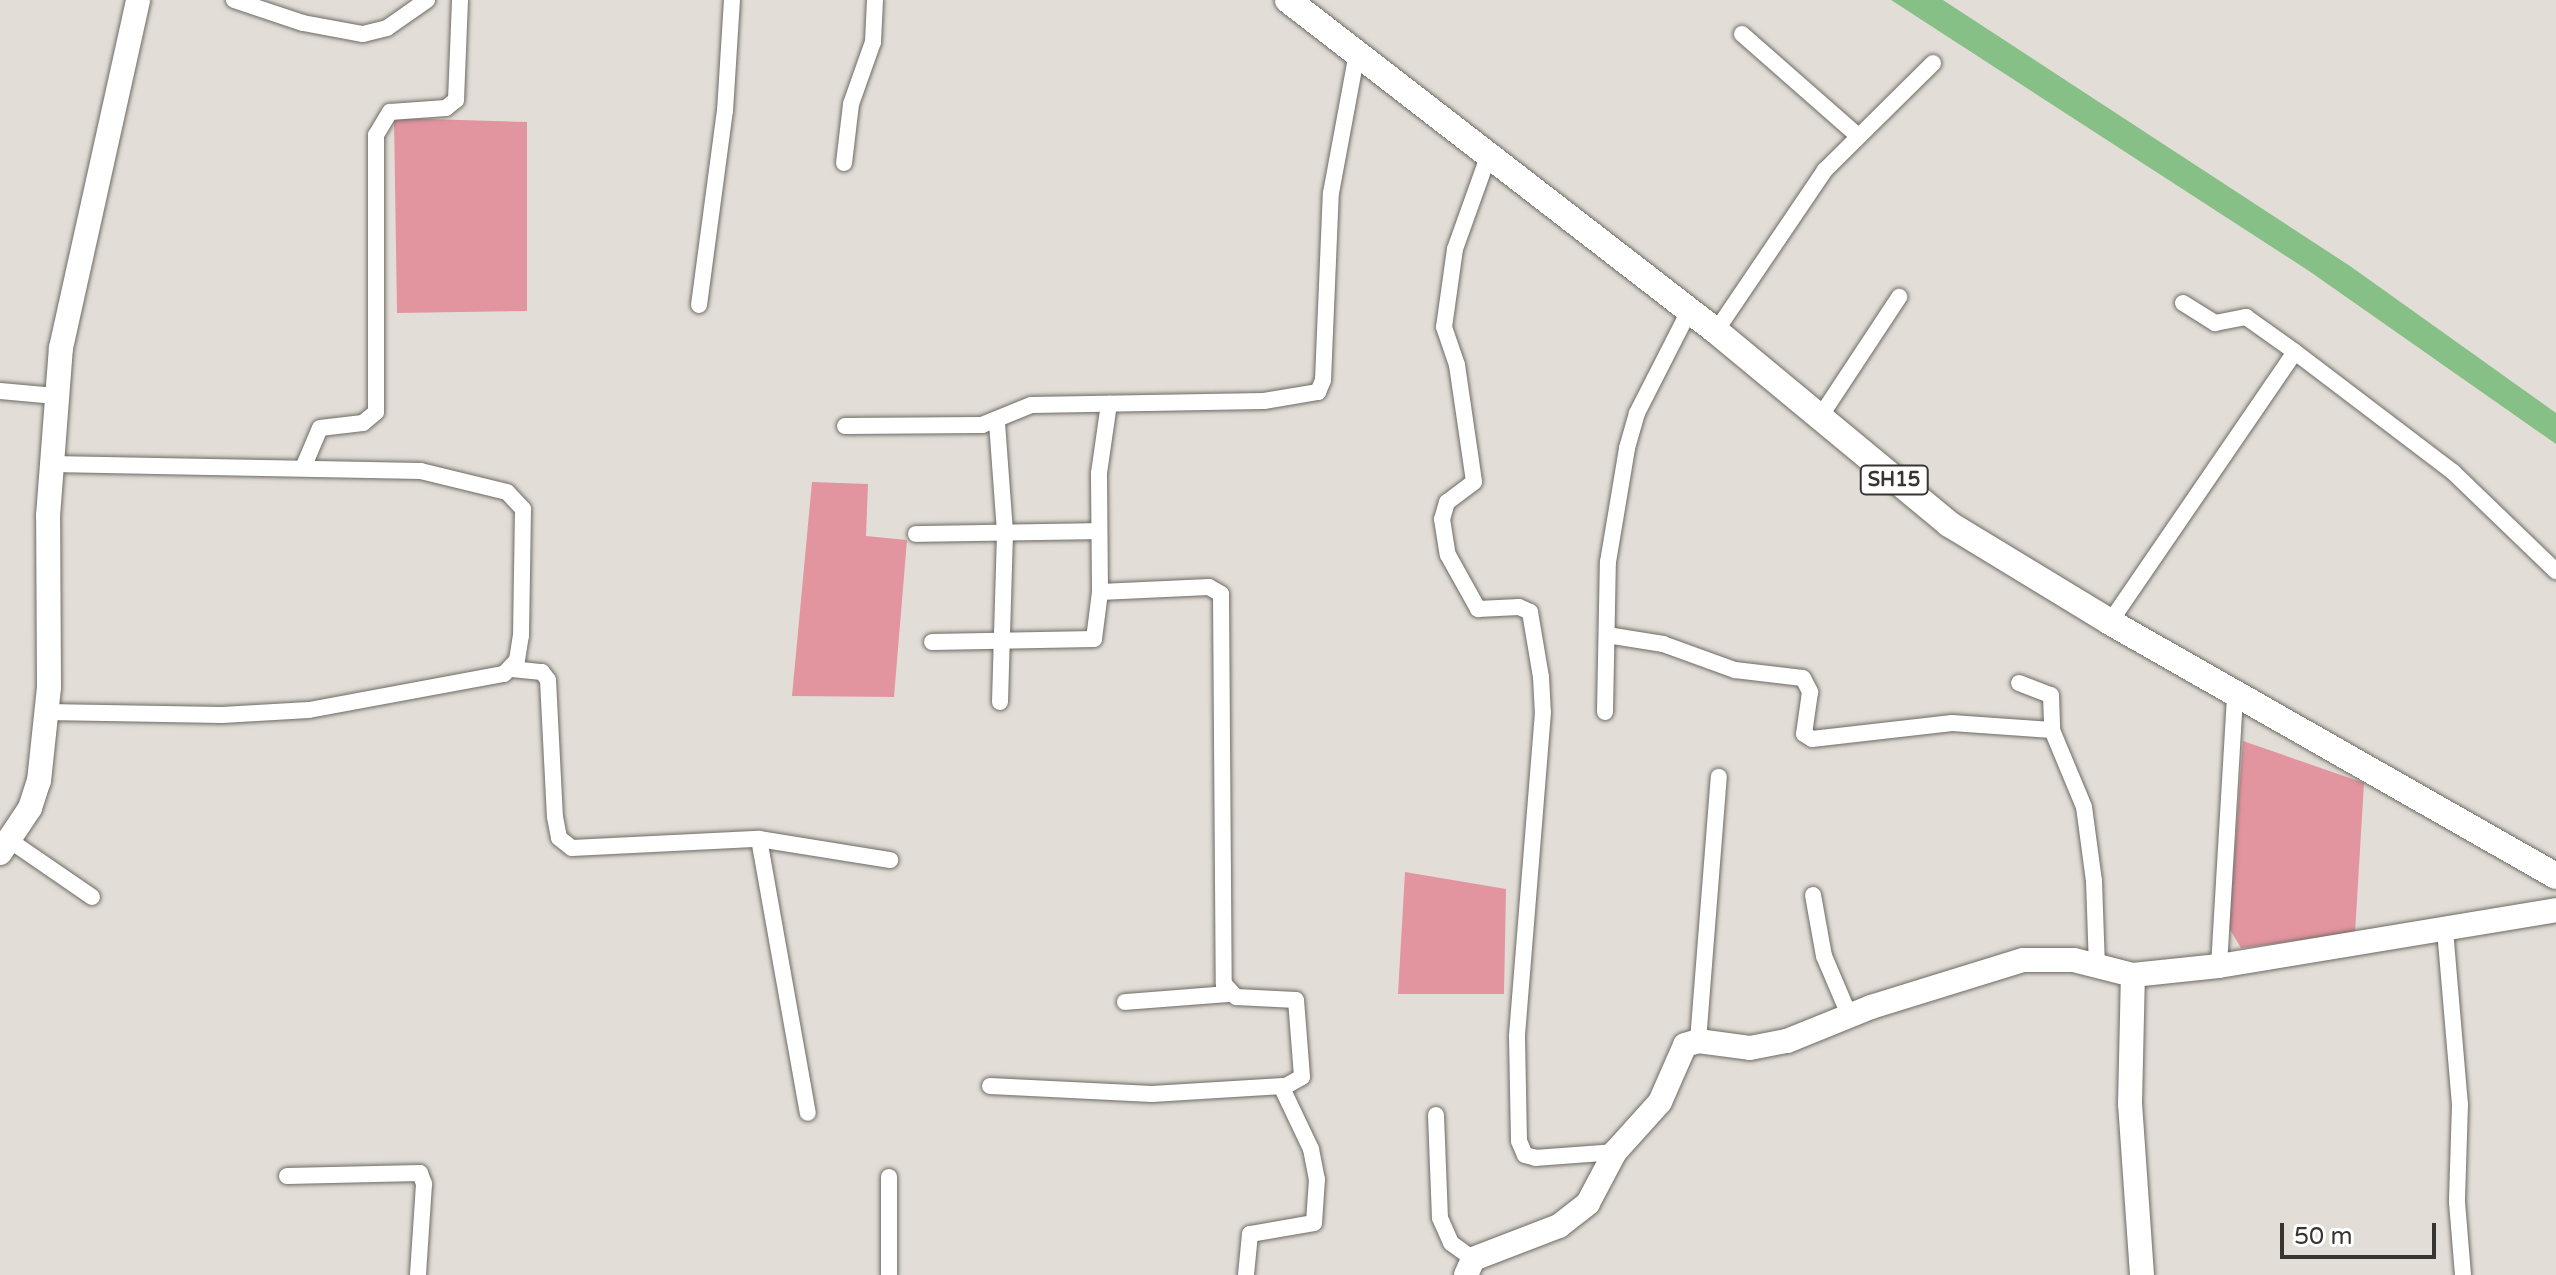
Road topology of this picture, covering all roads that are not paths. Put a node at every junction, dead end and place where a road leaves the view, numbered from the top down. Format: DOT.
graph roads {
  1 [pos="138,0"];
  2 [pos="234,0"];
  3 [pos="427,0"];
  4 [pos="460,0"];
  5 [pos="732,0"];
  6 [pos="875,0"];
  7 [pos="1288,0"];
  8 [pos="1742,34"];
  9 [pos="1357,53"];
  10 [pos="1933,63"];
  11 [pos="1857,135"];
  12 [pos="1489,154"];
  13 [pos="844,163"];
  14 [pos="1899,297"];
  15 [pos="2183,303"];
  16 [pos="699,305"];
  17 [pos="1689,311"];
  18 [pos="1716,331"];
  19 [pos="2295,352"];
  20 [pos="0,391"];
  21 [pos="56,396"];
  22 [pos="1109,404"];
  23 [pos="1820,417"];
  24 [pos="997,423"];
  25 [pos="845,426"];
  26 [pos="51,464"];
  27 [pos="303,468"];
  28 [pos="1097,531"];
  29 [pos="1005,533"];
  30 [pos="916,534"];
  31 [pos="2556,571"];
  32 [pos="1100,592"];
  33 [pos="2110,622"];
  34 [pos="1607,635"];
  35 [pos="932,642"];
  36 [pos="1000,642"];
  37 [pos="512,669"];
  38 [pos="2019,683"];
  39 [pos="2235,694"];
  40 [pos="1000,702"];
  41 [pos="46,712"];
  42 [pos="1605,712"];
  43 [pos="2052,730"];
  44 [pos="1719,777"];
  45 [pos="759,839"];
  46 [pos="6,847"];
  47 [pos="890,860"];
  48 [pos="2556,876"];
  49 [pos="1813,895"];
  50 [pos="92,897"];
  51 [pos="2556,910"];
  52 [pos="2445,930"];
  53 [pos="2097,965"];
  54 [pos="2219,966"];
  55 [pos="2133,975"];
  56 [pos="1230,994"];
  57 [pos="1125,1002"];
  58 [pos="1849,1015"];
  59 [pos="1698,1041"];
  60 [pos="990,1086"];
  61 [pos="1283,1086"];
  62 [pos="808,1113"];
  63 [pos="1436,1115"];
  64 [pos="1615,1152"];
  65 [pos="287,1176"];
  66 [pos="889,1177"];
  67 [pos="1469,1267"];
  68 [pos="418,1275"];
  69 [pos="889,1275"];
  70 [pos="1246,1275"];
  71 [pos="2142,1275"];
  72 [pos="2463,1275"];
  1 -- 21 [label="street"];
  2 -- 3 [label="street"];
  4 -- 27 [label="street"];
  5 -- 16 [label="street"];
  6 -- 13 [label="street"];
  7 -- 9 [label="main road, SH15"];
  8 -- 11 [label="street"];
  9 -- 12 [label="main road, SH15"];
  9 -- 22 [label="street"];
  10 -- 11 [label="street"];
  11 -- 18 [label="street"];
  12 -- 17 [label="main road, SH15"];
  12 -- 64 [label="street"];
  14 -- 23 [label="street"];
  15 -- 19 [label="street"];
  17 -- 18 [label="main road, SH15"];
  17 -- 34 [label="street"];
  18 -- 23 [label="main road, SH15"];
  19 -- 31 [label="street"];
  19 -- 33 [label="street"];
  20 -- 21 [label="street"];
  21 -- 26 [label="street"];
  22 -- 24 [label="street"];
  22 -- 28 [label="street"];
  23 -- 33 [label="main road, SH15"];
  24 -- 25 [label="street"];
  24 -- 29 [label="street"];
  26 -- 27 [label="street"];
  26 -- 41 [label="street"];
  27 -- 37 [label="street"];
  28 -- 29 [label="street"];
  28 -- 32 [label="street"];
  29 -- 30 [label="street"];
  29 -- 36 [label="street"];
  32 -- 36 [label="street"];
  32 -- 56 [label="street"];
  33 -- 39 [label="main road, SH15"];
  34 -- 42 [label="street"];
  34 -- 43 [label="street"];
  35 -- 36 [label="street"];
  36 -- 40 [label="street"];
  37 -- 41 [label="street"];
  37 -- 45 [label="street"];
  38 -- 43 [label="street"];
  39 -- 48 [label="main road, SH15"];
  39 -- 54 [label="street"];
  41 -- 46 [label="street"];
  43 -- 53 [label="street"];
  44 -- 59 [label="street"];
  45 -- 47 [label="street"];
  45 -- 62 [label="street"];
  46 -- 50 [label="street"];
  49 -- 58 [label="street"];
  51 -- 52 [label="street"];
  52 -- 54 [label="street"];
  52 -- 72 [label="street"];
  53 -- 55 [label="street"];
  53 -- 58 [label="street"];
  54 -- 55 [label="street"];
  55 -- 71 [label="street"];
  56 -- 57 [label="street"];
  56 -- 61 [label="street"];
  58 -- 59 [label="street"];
  59 -- 64 [label="street"];
  60 -- 61 [label="street"];
  61 -- 70 [label="street"];
  63 -- 67 [label="street"];
  64 -- 67 [label="street"];
  65 -- 68 [label="street"];
  66 -- 69 [label="street"];
}
